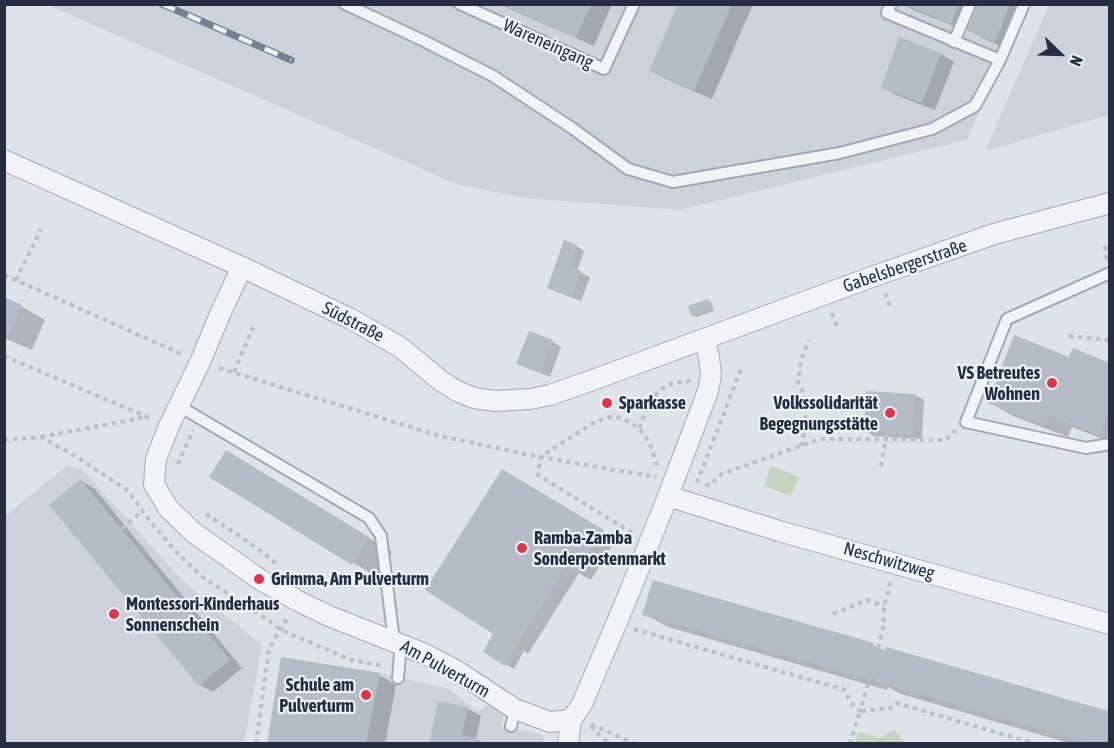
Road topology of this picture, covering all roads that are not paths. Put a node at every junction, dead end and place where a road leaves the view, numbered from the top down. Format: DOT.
graph roads {
  1 [pos="345,4"];
  2 [pos="460,4"];
  3 [pos="634,4"];
  4 [pos="891,4"];
  5 [pos="970,4"];
  6 [pos="1024,4"];
  7 [pos="954,42"];
  8 [pos="1000,60"];
  9 [pos="4,160"];
  10 [pos="1110,203"];
  11 [pos="242,267"];
  12 [pos="1110,273"];
  13 [pos="705,339"];
  14 [pos="178,406"];
  15 [pos="1110,444"];
  16 [pos="668,496"];
  17 [pos="1110,624"];
  18 [pos="397,642"];
  19 [pos="399,678"];
  20 [pos="578,719"];
  21 [pos="568,744"];
  1 -- 8 [label="lane"];
  2 -- 3 [label="lane, Wareneingang"];
  4 -- 7 [label="lane"];
  5 -- 7 [label="lane"];
  6 -- 8 [label="lane"];
  7 -- 8 [label="lane"];
  9 -- 11 [label="street, Südstraße"];
  10 -- 13 [label="street, Gabelsbergerstraße"];
  11 -- 13 [label="street, Südstraße"];
  11 -- 14 [label="street, Am Pulverturm"];
  12 -- 15 [label="lane"];
  13 -- 16 [label="street"];
  14 -- 18 [label="lane"];
  14 -- 18 [label="street, Am Pulverturm"];
  16 -- 17 [label="street, Neschwitzweg"];
  16 -- 20 [label="street"];
  18 -- 19 [label="lane"];
  18 -- 20 [label="street, Am Pulverturm"];
  20 -- 21 [label="street"];
}
